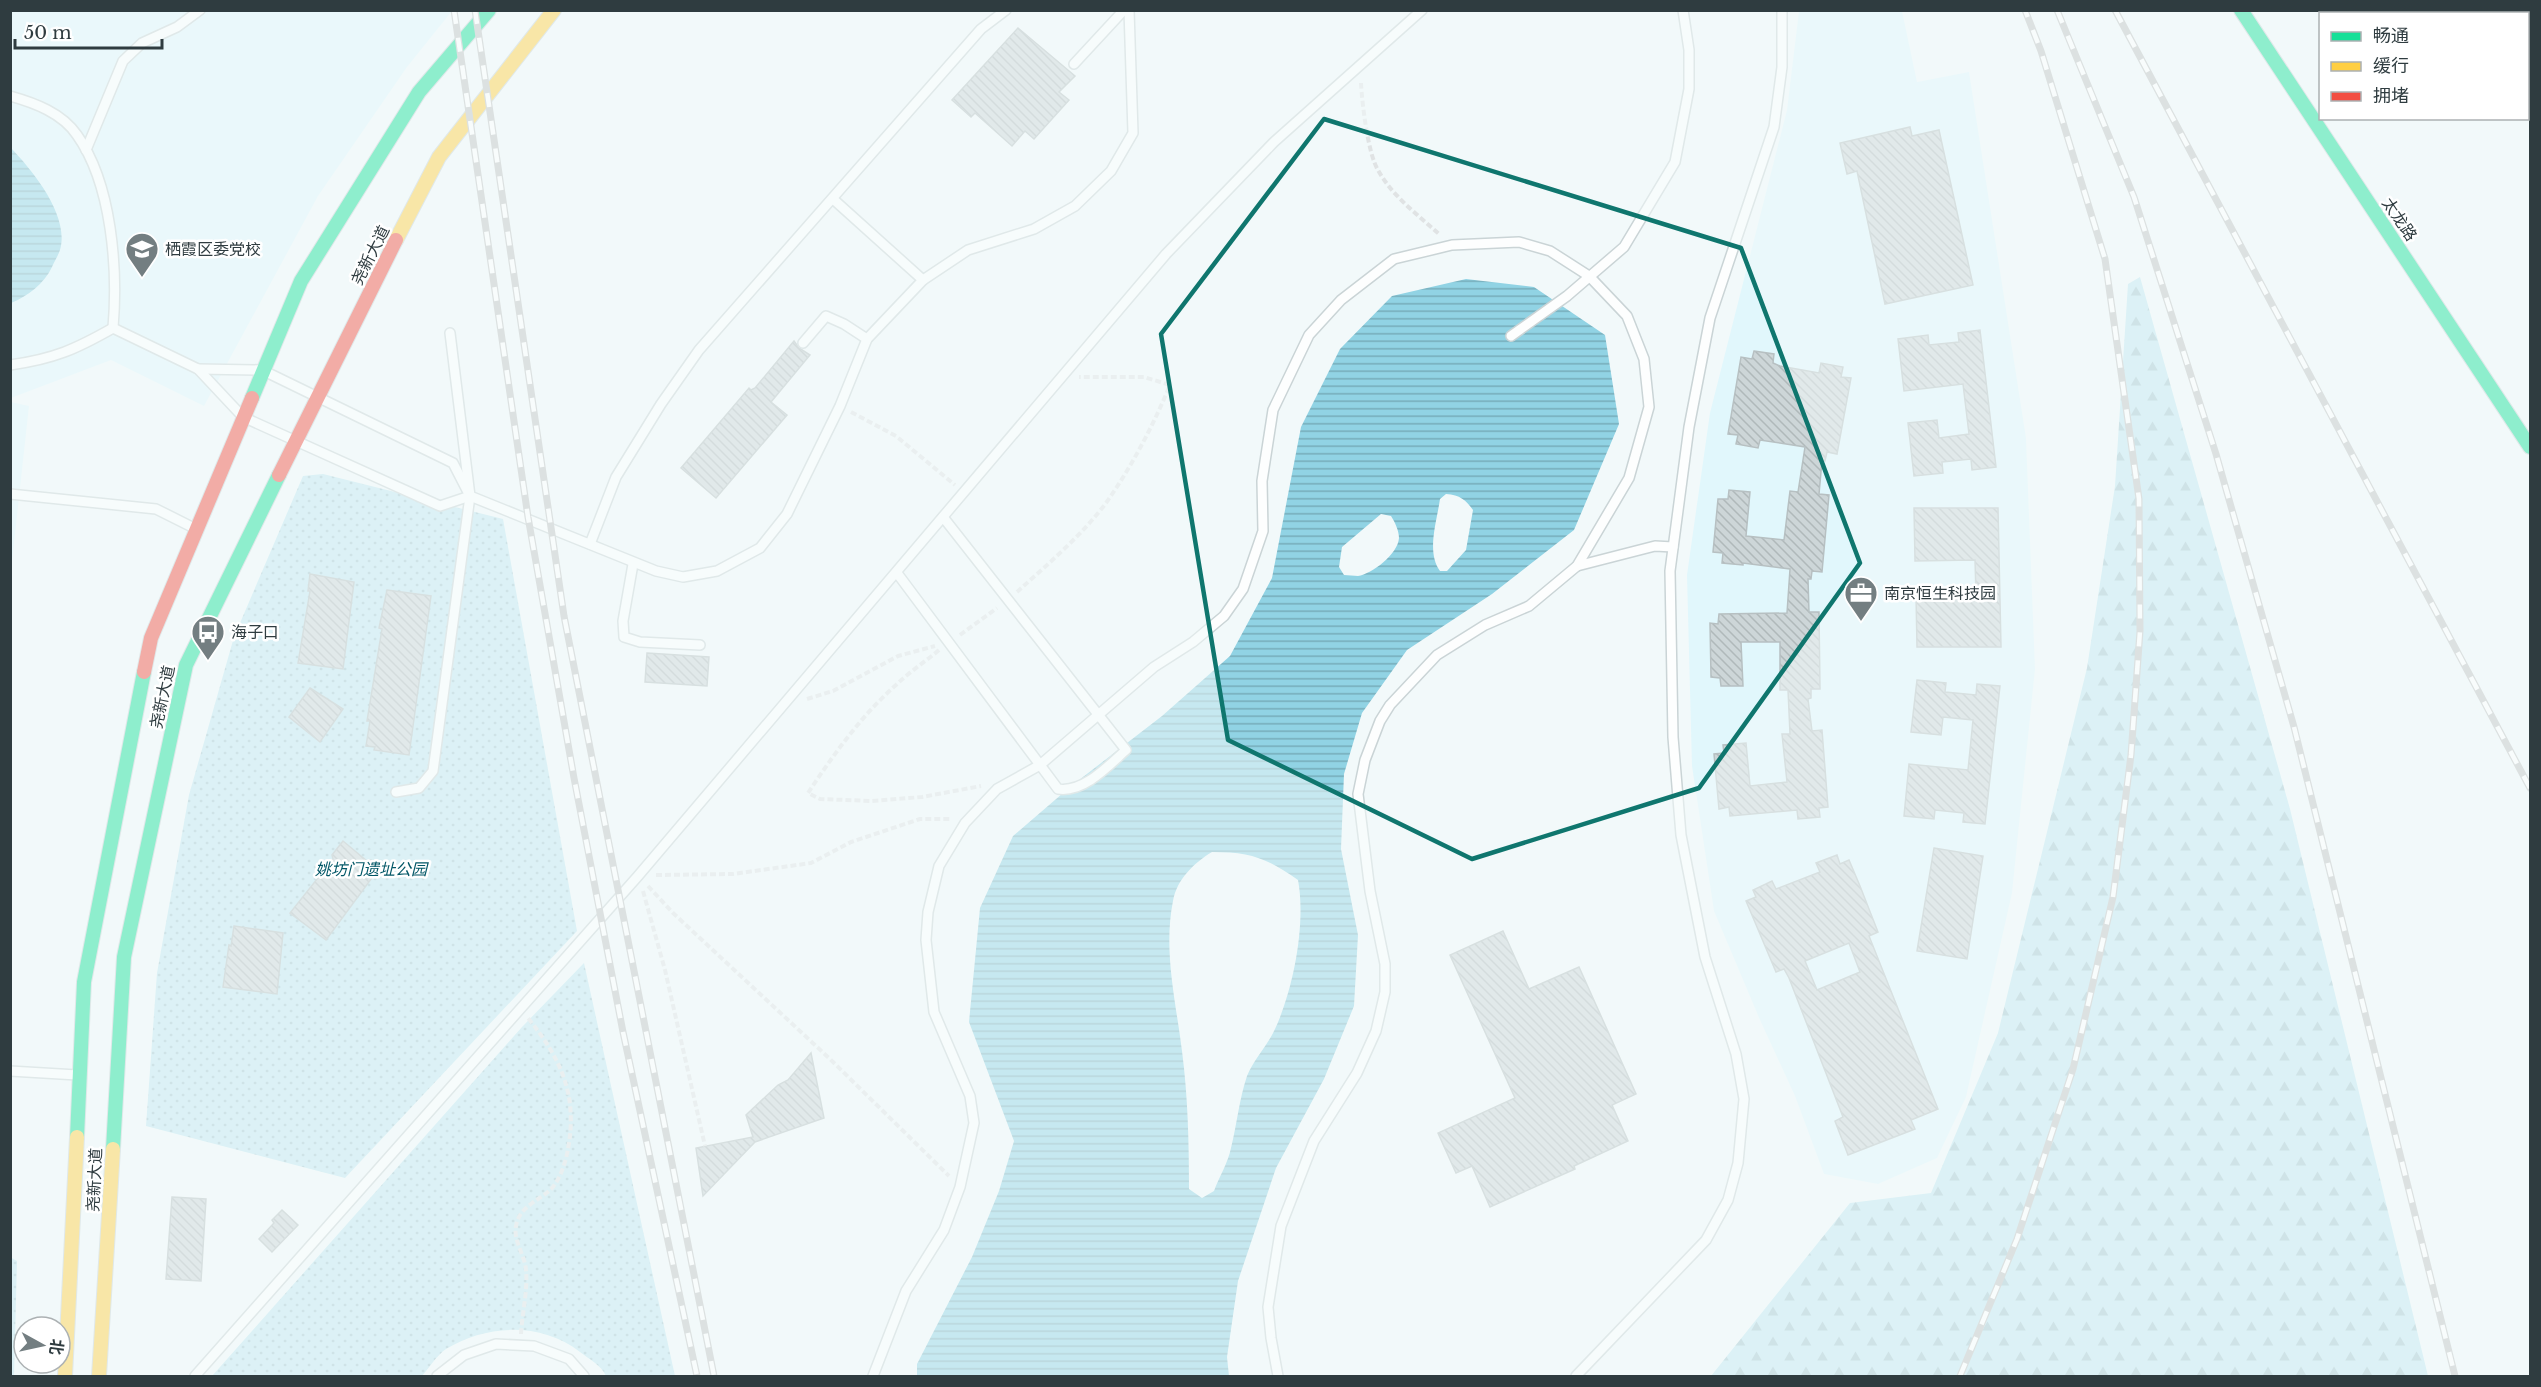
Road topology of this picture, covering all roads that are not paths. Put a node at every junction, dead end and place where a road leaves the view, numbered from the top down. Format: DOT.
graph roads {
  1 [pos="200,10"];
  2 [pos="489,10"];
  3 [pos="554,10"];
  4 [pos="1006,10"];
  5 [pos="1124,10"];
  6 [pos="1129,10"];
  7 [pos="1422,10"];
  8 [pos="1683,10"];
  9 [pos="1782,10"];
  10 [pos="2241,10"];
  11 [pos="1074,64"];
  12 [pos="10,96"];
  13 [pos="86,150"];
  14 [pos="832,200"];
  15 [pos="1590,276"];
  16 [pos="923,280"];
  17 [pos="113,328"];
  18 [pos="450,333"];
  19 [pos="1511,336"];
  20 [pos="867,339"];
  21 [pos="803,343"];
  22 [pos="10,365"];
  23 [pos="198,369"];
  24 [pos="262,370"];
  25 [pos="317,398"];
  26 [pos="243,417"];
  27 [pos="296,441"];
  28 [pos="2530,447"];
  29 [pos="10,494"];
  30 [pos="470,496"];
  31 [pos="944,517"];
  32 [pos="196,530"];
  33 [pos="590,544"];
  34 [pos="1673,547"];
  35 [pos="633,564"];
  36 [pos="1578,566"];
  37 [pos="897,573"];
  38 [pos="700,645"];
  39 [pos="1099,715"];
  40 [pos="1040,765"];
  41 [pos="396,792"];
  42 [pos="10,1071"];
  43 [pos="79,1076"];
  44 [pos="65,1377"];
  45 [pos="99,1377"];
  46 [pos="195,1377"];
  47 [pos="437,1377"];
  48 [pos="584,1377"];
  49 [pos="873,1377"];
  50 [pos="1278,1377"];
  51 [pos="1576,1377"];
  1 -- 13 [label="lane"];
  2 -- 24 [label="main road, 尧新大道"];
  3 -- 25 [label="main road, 尧新大道"];
  4 -- 14 [label="lane"];
  5 -- 11 [label="lane"];
  6 -- 16 [label="lane"];
  7 -- 31 [label="lane"];
  8 -- 15 [label="lane"];
  9 -- 34 [label="lane"];
  10 -- 28 [label="main road, 太龙路"];
  12 -- 13 [label="lane"];
  13 -- 17 [label="lane"];
  14 -- 16 [label="lane"];
  14 -- 33 [label="lane"];
  15 -- 19 [label="lane"];
  15 -- 36 [label="lane"];
  15 -- 39 [label="lane"];
  16 -- 20 [label="lane"];
  17 -- 22 [label="lane"];
  17 -- 23 [label="lane"];
  18 -- 30 [label="lane"];
  20 -- 21 [label="lane"];
  20 -- 35 [label="lane"];
  23 -- 24 [label="lane"];
  23 -- 26 [label="lane"];
  24 -- 25 [label="lane"];
  24 -- 26 [label="main road, 尧新大道"];
  25 -- 27 [label="main road, 尧新大道"];
  25 -- 30 [label="lane"];
  26 -- 27 [label="lane"];
  26 -- 32 [label="main road, 尧新大道"];
  27 -- 30 [label="lane"];
  27 -- 45 [label="main road, 尧新大道"];
  29 -- 32 [label="lane"];
  30 -- 33 [label="lane"];
  30 -- 41 [label="lane"];
  31 -- 37 [label="lane"];
  31 -- 39 [label="lane"];
  32 -- 43 [label="main road, 尧新大道"];
  33 -- 35 [label="lane"];
  34 -- 36 [label="lane"];
  34 -- 51 [label="lane"];
  35 -- 38 [label="lane"];
  36 -- 50 [label="lane"];
  37 -- 40 [label="lane"];
  37 -- 46 [label="lane"];
  39 -- 40 [label="lane"];
  39 -- 40 [label="lane"];
  40 -- 49 [label="lane"];
  42 -- 43 [label="lane"];
  43 -- 44 [label="main road, 尧新大道"];
  47 -- 48 [label="lane"];
}
